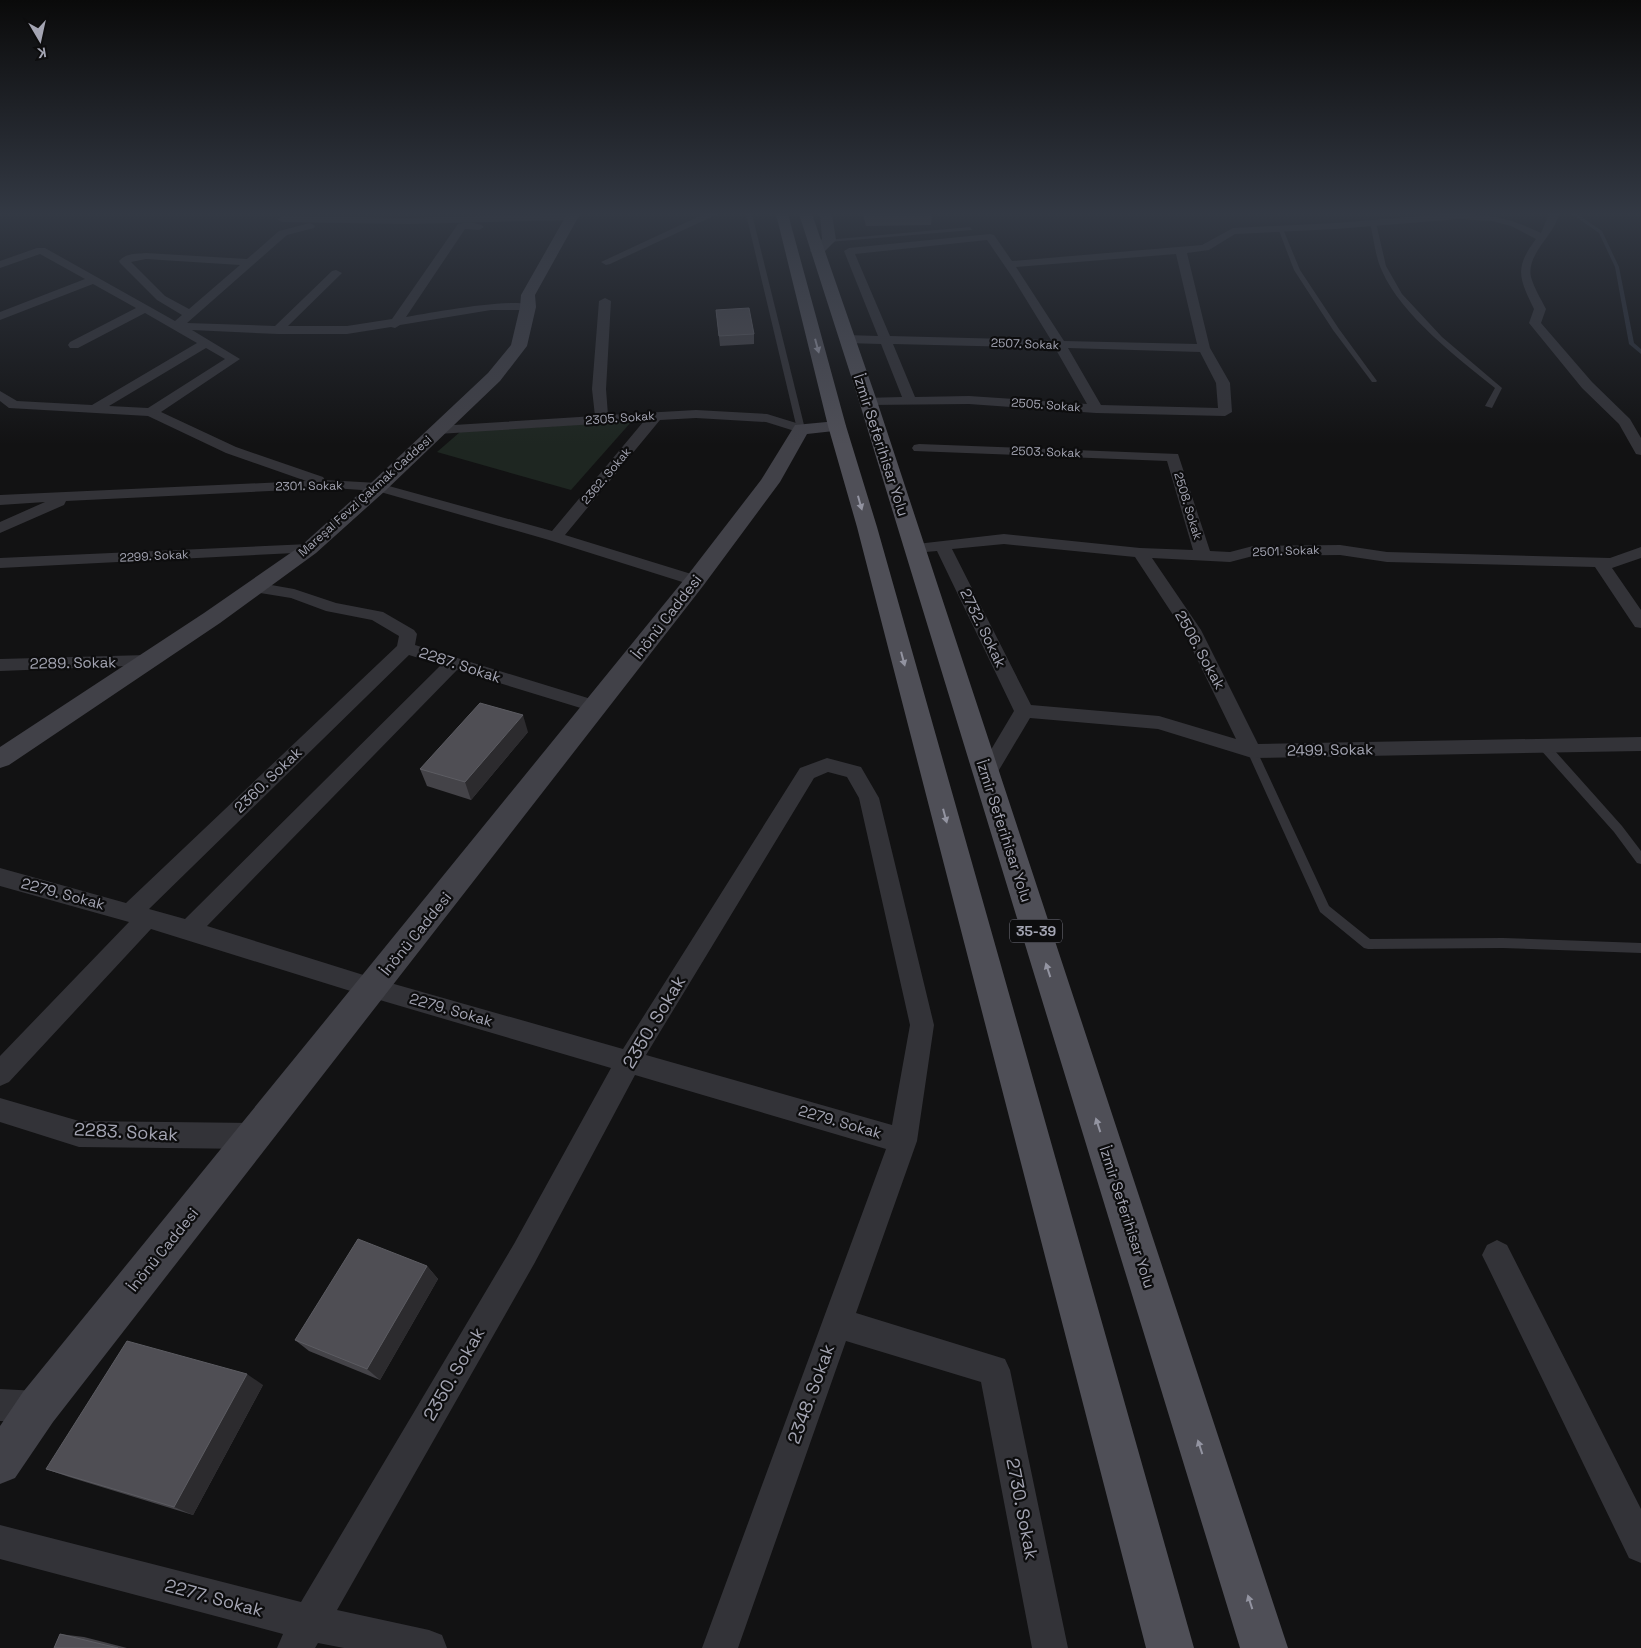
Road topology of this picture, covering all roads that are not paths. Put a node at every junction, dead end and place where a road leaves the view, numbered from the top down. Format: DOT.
graph roads {
  1 [pos="64,291"];
  2 [pos="113,291"];
  3 [pos="154,291"];
  4 [pos="216,291"];
  5 [pos="318,291"];
  6 [pos="418,291"];
  7 [pos="530,291"];
  8 [pos="768,291"];
  9 [pos="802,291"];
  10 [pos="834,291"];
  11 [pos="866,291"];
  12 [pos="1027,291"];
  13 [pos="1191,291"];
  14 [pos="1311,291"];
  15 [pos="1398,291"];
  16 [pos="1532,291"];
  17 [pos="605,301"];
  18 [pos="528,306"];
  19 [pos="146,308"];
  20 [pos="189,314"];
  21 [pos="0,316"];
  22 [pos="396,324"];
  23 [pos="176,326"];
  24 [pos="278,330"];
  25 [pos="846,339"];
  26 [pos="888,340"];
  27 [pos="206,343"];
  28 [pos="74,345"];
  29 [pos="1061,346"];
  30 [pos="1204,348"];
  31 [pos="1374,381"];
  32 [pos="0,395"];
  33 [pos="910,400"];
  34 [pos="868,401"];
  35 [pos="14,405"];
  36 [pos="1489,406"];
  37 [pos="96,408"];
  38 [pos="1096,409"];
  39 [pos="0,410"];
  40 [pos="151,412"];
  41 [pos="657,416"];
  42 [pos="602,419"];
  43 [pos="837,426"];
  44 [pos="801,429"];
  45 [pos="438,430"];
  46 [pos="919,448"];
  47 [pos="1641,451"];
  48 [pos="1173,457"];
  49 [pos="332,484"];
  50 [pos="378,487"];
  51 [pos="69,498"];
  52 [pos="0,500"];
  53 [pos="0,528"];
  54 [pos="556,537"];
  55 [pos="928,547"];
  56 [pos="309,549"];
  57 [pos="1641,552"];
  58 [pos="1140,553"];
  59 [pos="1203,556"];
  60 [pos="0,563"];
  61 [pos="1600,563"];
  62 [pos="696,581"];
  63 [pos="254,587"];
  64 [pos="1641,623"];
  65 [pos="406,648"];
  66 [pos="147,661"];
  67 [pos="453,663"];
  68 [pos="0,665"];
  69 [pos="597,706"];
  70 [pos="1024,711"];
  71 [pos="1641,744"];
  72 [pos="1543,745"];
  73 [pos="1252,751"];
  74 [pos="0,759"];
  75 [pos="986,776"];
  76 [pos="1641,860"];
  77 [pos="0,877"];
  78 [pos="139,915"];
  79 [pos="189,930"];
  80 [pos="1641,948"];
  81 [pos="373,988"];
  82 [pos="629,1061"];
  83 [pos="0,1074"];
  84 [pos="0,1110"];
  85 [pos="254,1136"];
  86 [pos="903,1141"];
  87 [pos="1497,1255"];
  88 [pos="837,1323"];
  89 [pos="0,1406"];
  90 [pos="38,1407"];
  91 [pos="0,1463"];
  92 [pos="0,1542"];
  93 [pos="1641,1546"];
  94 [pos="303,1636"];
  95 [pos="429,1648"];
  96 [pos="720,1648"];
  97 [pos="1050,1648"];
  98 [pos="1170,1648"];
  99 [pos="1264,1648"];
  1 -- 21 [label="street"];
  2 -- 19 [label="street"];
  3 -- 20 [label="street"];
  4 -- 20 [label="street"];
  5 -- 24 [label="street"];
  6 -- 22 [label="street"];
  7 -- 18 [label="street, Mareşal Fevzi Çakmak Caddesi"];
  8 -- 44 [label="lane"];
  9 -- 43 [label="main road, one-way"];
  10 -- 25 [label="main road, İzmir Seferihisar Yolu / 35-39"];
  11 -- 26 [label="street"];
  12 -- 29 [label="street"];
  13 -- 30 [label="street"];
  14 -- 31 [label="lane"];
  15 -- 36 [label="lane"];
  16 -- 47 [label="street"];
  17 -- 42 [label="street"];
  18 -- 22 [label="street"];
  18 -- 45 [label="street, Mareşal Fevzi Çakmak Caddesi"];
  19 -- 23 [label="street"];
  19 -- 28 [label="street"];
  20 -- 23 [label="street"];
  22 -- 24 [label="street"];
  23 -- 24 [label="street"];
  23 -- 27 [label="street"];
  25 -- 26 [label="street, 2507. Sokak"];
  25 -- 34 [label="main road, İzmir Seferihisar Yolu / 35-39"];
  26 -- 29 [label="street, 2507. Sokak"];
  26 -- 33 [label="street"];
  27 -- 37 [label="street"];
  27 -- 40 [label="street"];
  29 -- 30 [label="street, 2507. Sokak"];
  29 -- 38 [label="street"];
  30 -- 38 [label="street, 2505. Sokak"];
  32 -- 35 [label="street"];
  33 -- 34 [label="street, 2505. Sokak"];
  33 -- 38 [label="street, 2505. Sokak"];
  34 -- 55 [label="main road, İzmir Seferihisar Yolu / 35-39"];
  35 -- 37 [label="street"];
  35 -- 39 [label="street"];
  37 -- 40 [label="street"];
  40 -- 49 [label="street"];
  41 -- 42 [label="street, 2305. Sokak"];
  41 -- 44 [label="street, 2305. Sokak"];
  41 -- 54 [label="street, 2362. Sokak"];
  42 -- 45 [label="street, 2305. Sokak"];
  43 -- 44 [label="street"];
  43 -- 98 [label="main road, one-way"];
  44 -- 62 [label="street, İnönü Caddesi"];
  45 -- 50 [label="street, Mareşal Fevzi Çakmak Caddesi"];
  46 -- 48 [label="street, 2503. Sokak"];
  48 -- 59 [label="street, 2508. Sokak"];
  49 -- 50 [label="street, 2301. Sokak"];
  49 -- 51 [label="street, 2301. Sokak"];
  50 -- 54 [label="street, 2301. Sokak"];
  50 -- 56 [label="street, Mareşal Fevzi Çakmak Caddesi"];
  51 -- 52 [label="street, 2301. Sokak"];
  51 -- 53 [label="street"];
  54 -- 62 [label="street, 2301. Sokak"];
  55 -- 58 [label="street, 2501. Sokak"];
  55 -- 70 [label="street, 2732. Sokak"];
  55 -- 75 [label="main road, İzmir Seferihisar Yolu / 35-39"];
  56 -- 60 [label="street, 2299. Sokak"];
  56 -- 63 [label="street, Mareşal Fevzi Çakmak Caddesi"];
  57 -- 61 [label="street, 2501. Sokak"];
  58 -- 59 [label="street, 2501. Sokak"];
  58 -- 73 [label="street, 2506. Sokak"];
  59 -- 61 [label="street, 2501. Sokak"];
  61 -- 64 [label="street"];
  62 -- 69 [label="street, İnönü Caddesi"];
  63 -- 65 [label="street, 2287. Sokak"];
  63 -- 66 [label="street, Mareşal Fevzi Çakmak Caddesi"];
  65 -- 67 [label="street, 2287. Sokak"];
  65 -- 78 [label="street, 2360. Sokak"];
  66 -- 68 [label="street, 2289. Sokak"];
  66 -- 74 [label="street, Mareşal Fevzi Çakmak Caddesi"];
  67 -- 69 [label="street, 2287. Sokak"];
  67 -- 79 [label="street"];
  69 -- 81 [label="street, İnönü Caddesi"];
  70 -- 73 [label="street, 2499. Sokak"];
  70 -- 75 [label="street"];
  71 -- 72 [label="street, 2499. Sokak"];
  72 -- 73 [label="street, 2499. Sokak"];
  72 -- 76 [label="lane"];
  73 -- 80 [label="lane"];
  99 -- 75 [label="main road, İzmir Seferihisar Yolu / 35-39, one-way"];
  77 -- 78 [label="street, 2279. Sokak"];
  78 -- 79 [label="street, 2279. Sokak"];
  78 -- 83 [label="street, 2360. Sokak"];
  79 -- 81 [label="street, 2279. Sokak"];
  81 -- 82 [label="street, 2279. Sokak"];
  81 -- 85 [label="street, İnönü Caddesi"];
  82 -- 86 [label="street, 2279. Sokak"];
  82 -- 86 [label="street, 2350. Sokak"];
  82 -- 94 [label="street, 2350. Sokak"];
  84 -- 85 [label="street, 2283. Sokak"];
  85 -- 90 [label="street, İnönü Caddesi"];
  86 -- 88 [label="street, 2348. Sokak"];
  87 -- 93 [label="street"];
  88 -- 96 [label="street, 2348. Sokak"];
  88 -- 97 [label="street, 2730. Sokak"];
  89 -- 90 [label="street"];
  90 -- 91 [label="street, İnönü Caddesi"];
  92 -- 94 [label="street, 2277. Sokak"];
  94 -- 95 [label="street, 2277. Sokak"];
}
